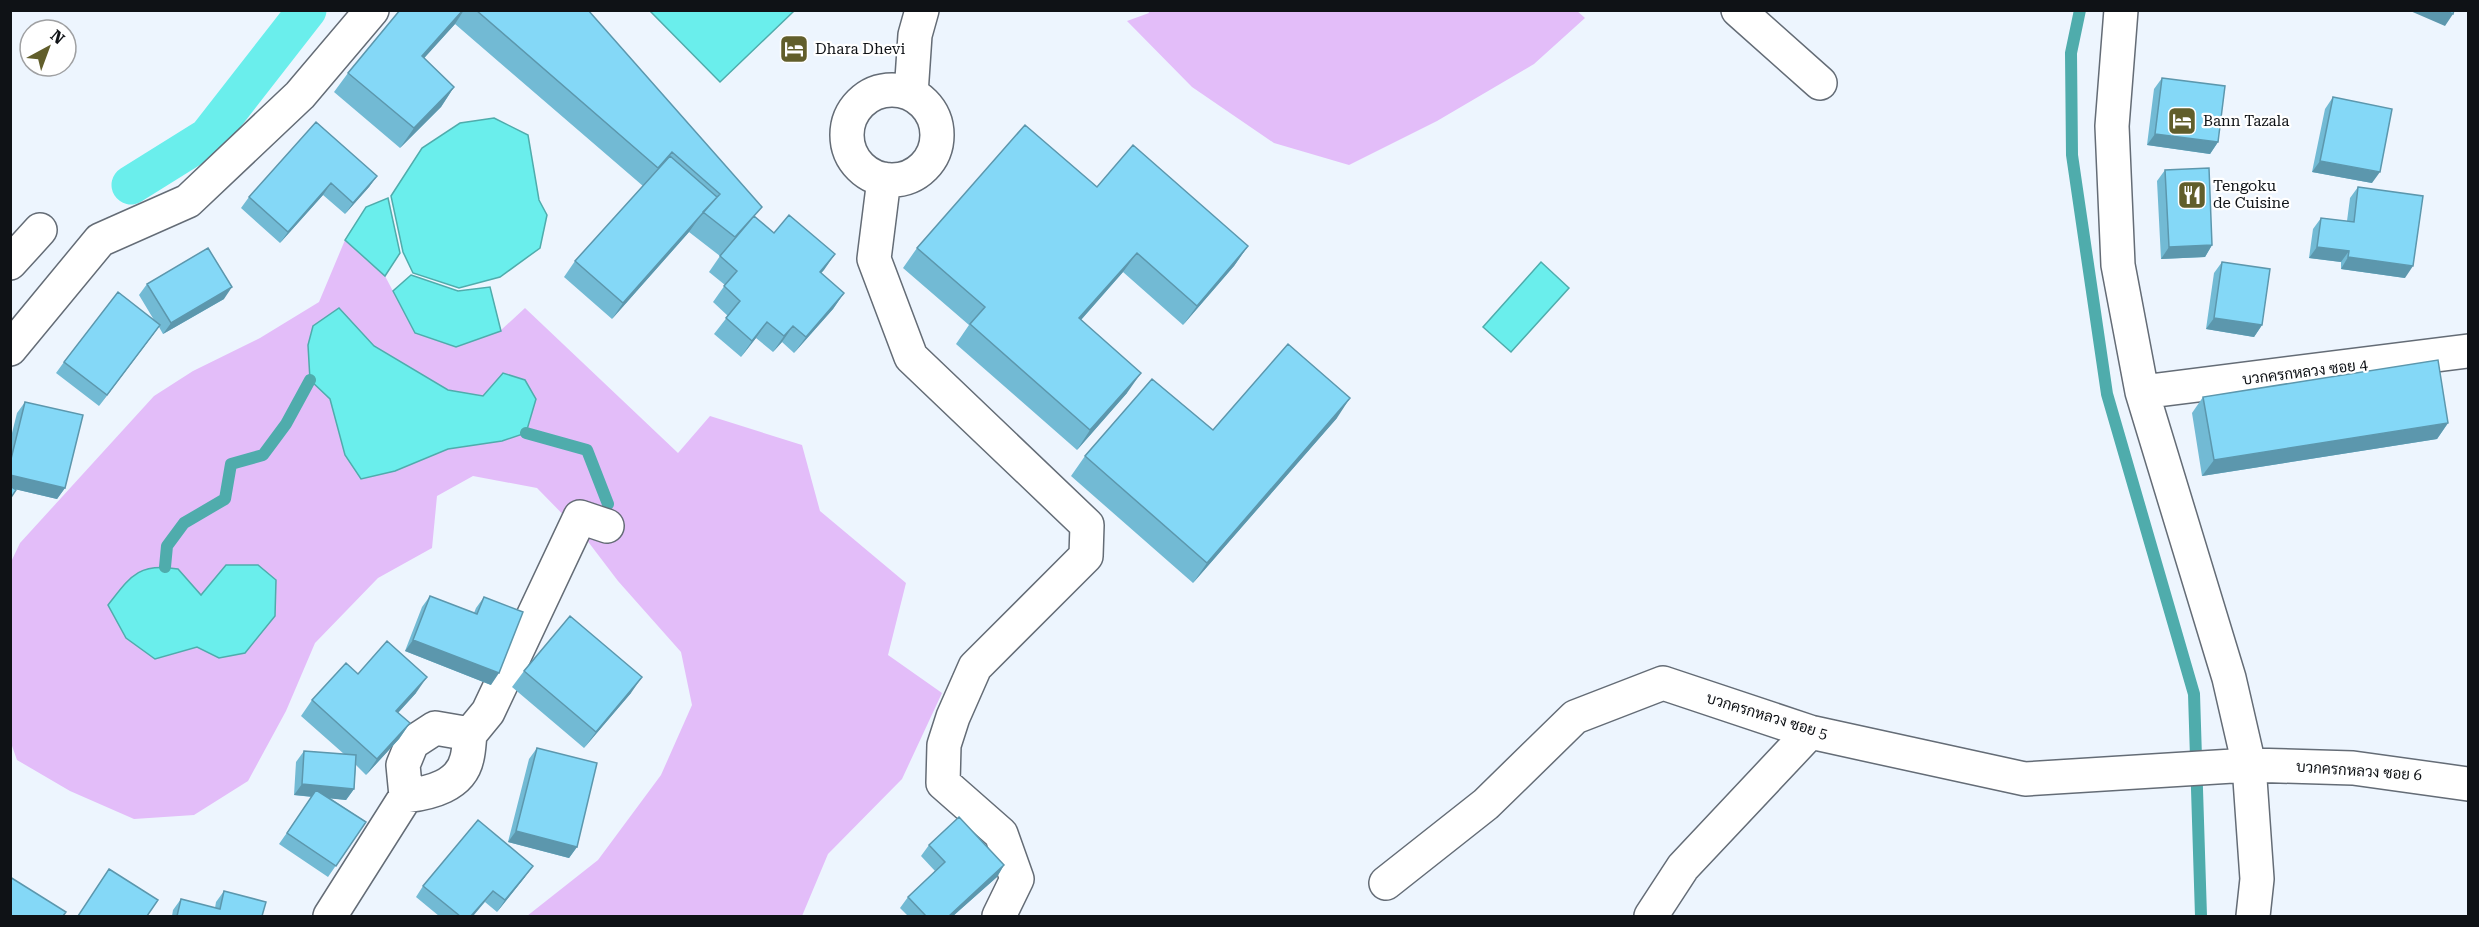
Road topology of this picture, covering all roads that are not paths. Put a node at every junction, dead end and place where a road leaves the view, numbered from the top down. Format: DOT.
graph roads {
  1 [pos="372,10"];
  2 [pos="922,10"];
  3 [pos="1738,10"];
  4 [pos="2121,10"];
  5 [pos="1820,83"];
  6 [pos="911,94"];
  7 [pos="884,179"];
  8 [pos="40,230"];
  9 [pos="10,262"];
  10 [pos="10,349"];
  11 [pos="2469,351"];
  12 [pos="2142,392"];
  13 [pos="607,526"];
  14 [pos="1810,732"];
  15 [pos="470,734"];
  16 [pos="2249,765"];
  17 [pos="2469,784"];
  18 [pos="406,796"];
  19 [pos="1386,883"];
  20 [pos="330,916"];
  21 [pos="999,916"];
  22 [pos="1651,916"];
  23 [pos="2253,916"];
  1 -- 10 [label="street"];
  2 -- 6 [label="street"];
  3 -- 5 [label="street"];
  4 -- 12 [label="street"];
  6 -- 7 [label="street"];
  6 -- 7 [label="street"];
  7 -- 21 [label="street"];
  8 -- 9 [label="street"];
  11 -- 12 [label="street, บวกครกหลวง ซอย 4"];
  12 -- 16 [label="street"];
  13 -- 15 [label="street"];
  14 -- 16 [label="street, บวกครกหลวง ซอย 5"];
  14 -- 19 [label="street, บวกครกหลวง ซอย 5"];
  14 -- 22 [label="street"];
  15 -- 18 [label="street"];
  15 -- 18 [label="street"];
  16 -- 17 [label="street, บวกครกหลวง ซอย 6"];
  16 -- 23 [label="street"];
  18 -- 20 [label="street"];
}
